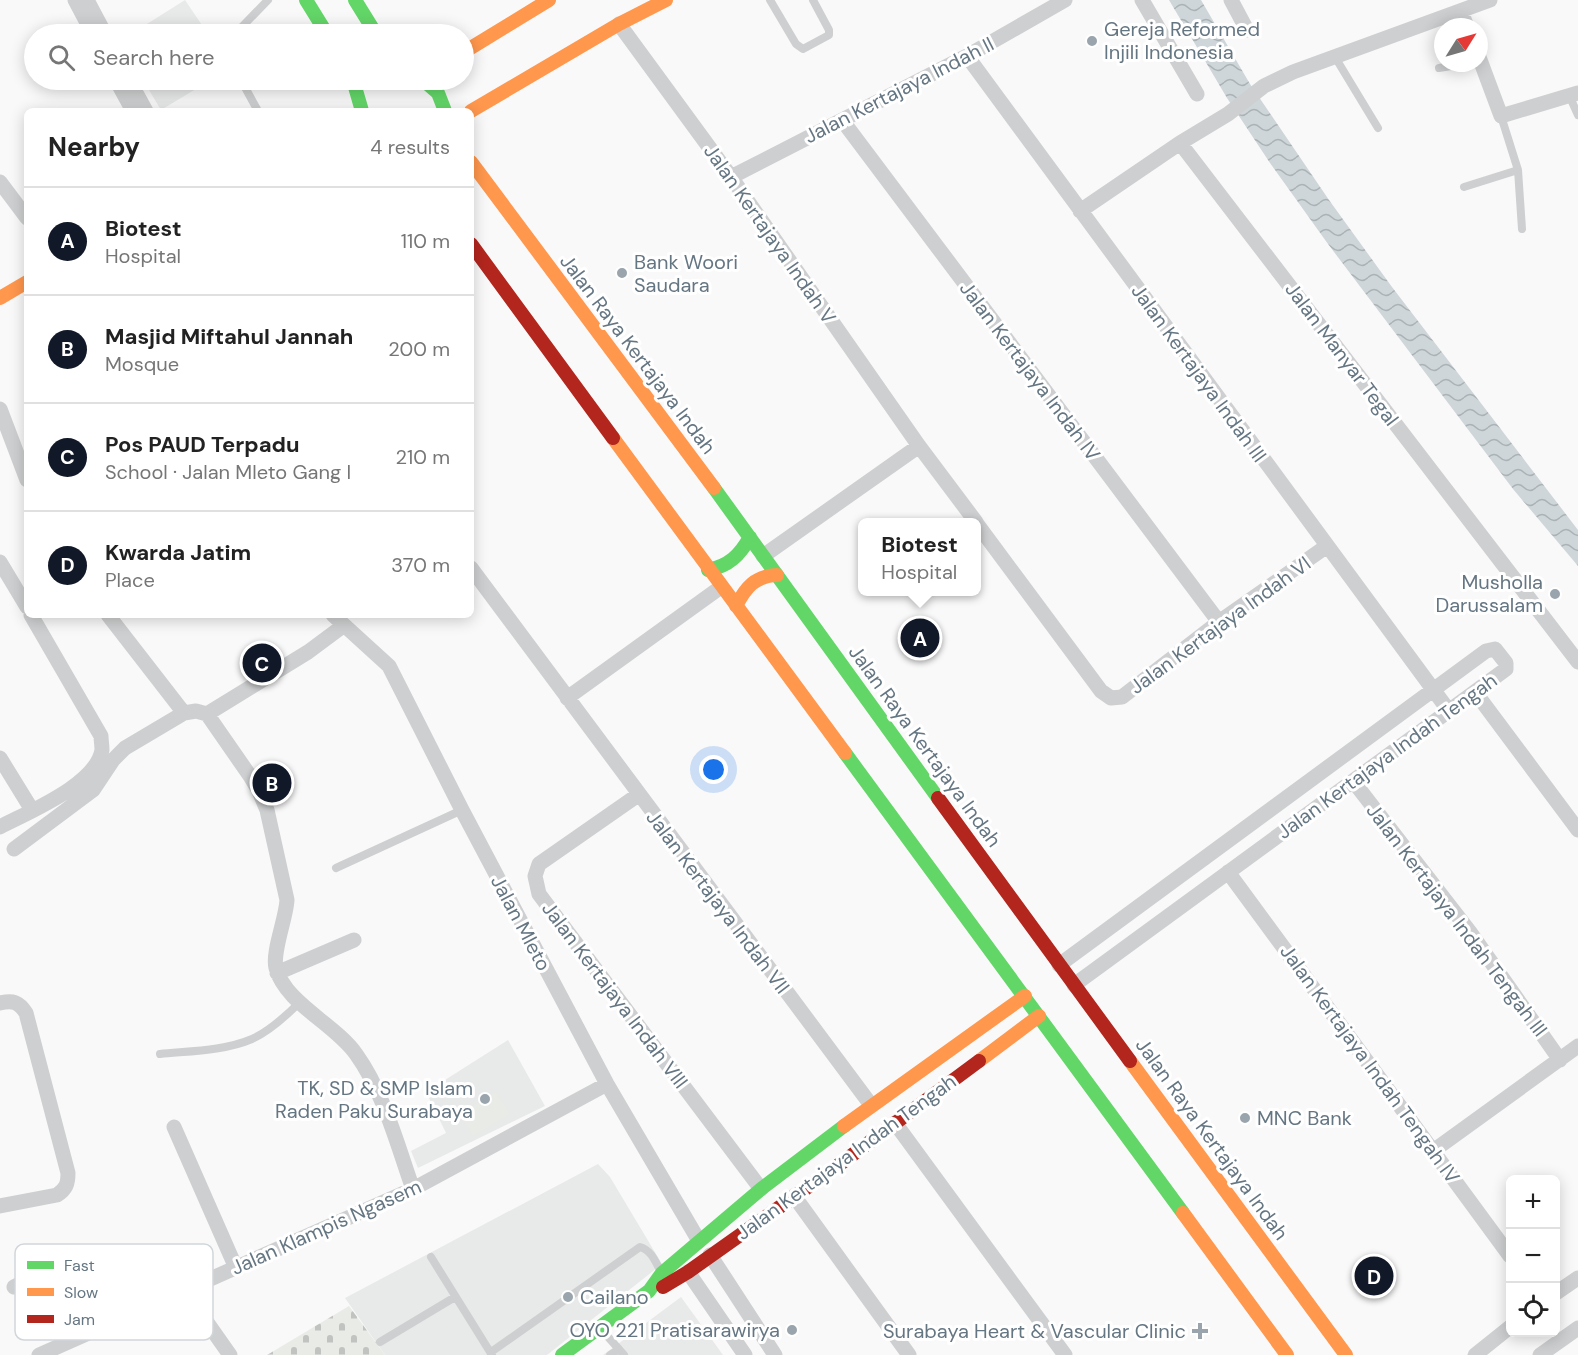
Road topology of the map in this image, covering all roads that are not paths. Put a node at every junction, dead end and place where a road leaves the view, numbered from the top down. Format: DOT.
graph roads {
  1 [pos="75,0"];
  2 [pos="87,0"];
  3 [pos="268,0"];
  4 [pos="306,0"];
  5 [pos="355,0"];
  6 [pos="549,0"];
  7 [pos="666,0"];
  8 [pos="770,0"];
  9 [pos="813,0"];
  10 [pos="1065,0"];
  11 [pos="1142,0"];
  12 [pos="1231,0"];
  13 [pos="1490,0"];
  14 [pos="1461,11"];
  15 [pos="1464,18"];
  16 [pos="88,24"];
  17 [pos="100,24"];
  18 [pos="245,24"];
  19 [pos="321,24"];
  20 [pos="370,24"];
  21 [pos="619,24"];
  22 [pos="1247,30"];
  23 [pos="474,45"];
  24 [pos="967,56"];
  25 [pos="1335,57"];
  26 [pos="1482,72"];
  27 [pos="121,90"];
  28 [pos="134,90"];
  29 [pos="246,90"];
  30 [pos="355,90"];
  31 [pos="436,90"];
  32 [pos="1197,94"];
  33 [pos="1573,94"];
  34 [pos="130,108"];
  35 [pos="144,108"];
  36 [pos="256,108"];
  37 [pos="360,108"];
  38 [pos="445,108"];
  39 [pos="474,109"];
  40 [pos="1578,115"];
  41 [pos="1501,116"];
  42 [pos="842,120"];
  43 [pos="1378,128"];
  44 [pos="1180,143"];
  45 [pos="474,166"];
  46 [pos="1518,170"];
  47 [pos="731,177"];
  48 [pos="0,182"];
  49 [pos="1464,188"];
  50 [pos="1080,211"];
  51 [pos="24,214"];
  52 [pos="1522,229"];
  53 [pos="474,248"];
  54 [pos="24,285"];
  55 [pos="24,299"];
  56 [pos="1,305"];
  57 [pos="0,409"];
  58 [pos="919,446"];
  59 [pos="24,472"];
  60 [pos="972,518"];
  61 [pos="981,530"];
  62 [pos="750,537"];
  63 [pos="1327,546"];
  64 [pos="763,556"];
  65 [pos="0,562"];
  66 [pos="708,570"];
  67 [pos="474,572"];
  68 [pos="777,575"];
  69 [pos="721,587"];
  70 [pos="24,603"];
  71 [pos="736,606"];
  72 [pos="34,618"];
  73 [pos="110,618"];
  74 [pos="338,620"];
  75 [pos="1219,622"];
  76 [pos="1578,662"];
  77 [pos="1432,689"];
  78 [pos="1475,692"];
  79 [pos="567,698"];
  80 [pos="1111,698"];
  81 [pos="1449,711"];
  82 [pos="184,713"];
  83 [pos="207,714"];
  84 [pos="0,758"];
  85 [pos="1353,780"];
  86 [pos="638,795"];
  87 [pos="32,810"];
  88 [pos="462,810"];
  89 [pos="0,827"];
  90 [pos="1578,830"];
  91 [pos="14,849"];
  92 [pos="336,868"];
  93 [pos="1228,872"];
  94 [pos="354,940"];
  95 [pos="1059,965"];
  96 [pos="277,973"];
  97 [pos="1074,986"];
  98 [pos="1026,996"];
  99 [pos="7,1002"];
  100 [pos="300,1002"];
  101 [pos="1040,1016"];
  102 [pos="975,1031"];
  103 [pos="1578,1046"];
  104 [pos="991,1052"];
  105 [pos="160,1054"];
  106 [pos="1560,1060"];
  107 [pos="607,1084"];
  108 [pos="871,1105"];
  109 [pos="895,1123"];
  110 [pos="174,1127"];
  111 [pos="1433,1151"];
  112 [pos="413,1189"];
  113 [pos="760,1189"];
  114 [pos="794,1196"];
  115 [pos="0,1206"];
  116 [pos="729,1215"];
  117 [pos="742,1232"];
  118 [pos="693,1247"];
  119 [pos="1506,1251"];
  120 [pos="431,1257"];
  121 [pos="699,1263"];
  122 [pos="236,1268"];
  123 [pos="662,1273"];
  124 [pos="213,1278"];
  125 [pos="1578,1278"];
  126 [pos="1560,1290"];
  127 [pos="649,1291"];
  128 [pos="455,1297"];
  129 [pos="600,1328"];
  130 [pos="1578,1328"];
  131 [pos="1506,1330"];
  132 [pos="213,1331"];
  133 [pos="73,1340"];
  134 [pos="380,1342"];
  135 [pos="622,1352"];
  136 [pos="491,1354"];
  137 [pos="39,1355"];
  138 [pos="230,1355"];
  139 [pos="562,1355"];
  140 [pos="610,1355"];
  141 [pos="745,1355"];
  142 [pos="776,1355"];
  143 [pos="909,1355"];
  144 [pos="1065,1355"];
  145 [pos="1287,1355"];
  146 [pos="1346,1355"];
  147 [pos="1475,1355"];
  148 [pos="1540,1355"];
  1 -- 16 [label="street"];
  2 -- 17 [label="street"];
  3 -- 18 [label="lane"];
  4 -- 19 [label="main road"];
  5 -- 20 [label="main road"];
  6 -- 23 [label="main road"];
  7 -- 21 [label="main road"];
  8 -- 9 [label="lane"];
  10 -- 24 [label="street, Jalan Kertajaya Indah II"];
  11 -- 32 [label="street"];
  12 -- 22 [label="street"];
  13 -- 14 [label="street"];
  14 -- 15 [label="street"];
  14 -- 25 [label="street"];
  21 -- 39 [label="main road"];
  21 -- 47 [label="street, Jalan Kertajaya Indah V"];
  24 -- 42 [label="street, Jalan Kertajaya Indah II"];
  24 -- 50 [label="street, Jalan Kertajaya Indah III"];
  25 -- 43 [label="lane"];
  25 -- 44 [label="street"];
  26 -- 41 [label="street"];
  27 -- 34 [label="street"];
  28 -- 35 [label="street"];
  29 -- 36 [label="lane"];
  30 -- 37 [label="main road"];
  31 -- 38 [label="main road"];
  33 -- 40 [label="lane"];
  33 -- 41 [label="street"];
  41 -- 46 [label="lane"];
  42 -- 47 [label="street, Jalan Kertajaya Indah II"];
  42 -- 75 [label="street, Jalan Kertajaya Indah IV"];
  44 -- 50 [label="street"];
  44 -- 76 [label="street, Jalan Manyar Tegal"];
  45 -- 62 [label="main road, Jalan Raya Kertajaya Indah"];
  46 -- 49 [label="lane"];
  46 -- 52 [label="lane"];
  47 -- 58 [label="street, Jalan Kertajaya Indah V"];
  48 -- 51 [label="street"];
  50 -- 63 [label="street, Jalan Kertajaya Indah III"];
  53 -- 66 [label="main road"];
  54 -- 56 [label="main road"];
  55 -- 56 [label="main road"];
  57 -- 59 [label="street"];
  58 -- 60 [label="street, Jalan Kertajaya Indah V"];
  58 -- 64 [label="street"];
  61 -- 80 [label="street, Jalan Kertajaya Indah V"];
  62 -- 64 [label="main road, Jalan Raya Kertajaya Indah"];
  62 -- 66 [label="main road"];
  63 -- 75 [label="street, Jalan Kertajaya Indah VI"];
  63 -- 77 [label="street, Jalan Kertajaya Indah III"];
  64 -- 68 [label="main road, Jalan Raya Kertajaya Indah"];
  65 -- 70 [label="street"];
  66 -- 69 [label="main road"];
  67 -- 79 [label="street, Jalan Kertajaya Indah VII"];
  68 -- 71 [label="main road"];
  68 -- 95 [label="main road, Jalan Raya Kertajaya Indah"];
  69 -- 71 [label="main road"];
  69 -- 79 [label="street"];
  71 -- 98 [label="main road"];
  72 -- 87 [label="street"];
  73 -- 82 [label="street"];
  74 -- 83 [label="street"];
  74 -- 88 [label="street, Jalan Mleto"];
  75 -- 80 [label="street, Jalan Kertajaya Indah VI"];
  77 -- 78 [label="street, Jalan Kertajaya Indah Tengah"];
  77 -- 81 [label="street, Jalan Kertajaya Indah III"];
  77 -- 95 [label="street, Jalan Kertajaya Indah Tengah"];
  78 -- 81 [label="street, Jalan Kertajaya Indah Tengah"];
  78 -- 90 [label="street"];
  79 -- 86 [label="street, Jalan Kertajaya Indah VII"];
  81 -- 85 [label="street, Jalan Kertajaya Indah Tengah"];
  82 -- 83 [label="street"];
  82 -- 91 [label="street"];
  83 -- 96 [label="street"];
  84 -- 87 [label="street"];
  85 -- 93 [label="street, Jalan Kertajaya Indah Tengah"];
  85 -- 106 [label="street, Jalan Kertajaya Indah Tengah III"];
  86 -- 108 [label="street, Jalan Kertajaya Indah VII"];
  86 -- 113 [label="street, Jalan Kertajaya Indah VIII"];
  87 -- 89 [label="street"];
  88 -- 92 [label="lane"];
  88 -- 107 [label="street, Jalan Mleto"];
  93 -- 97 [label="street, Jalan Kertajaya Indah Tengah"];
  93 -- 111 [label="street, Jalan Kertajaya Indah Tengah IV"];
  94 -- 96 [label="street"];
  95 -- 97 [label="main road, Jalan Raya Kertajaya Indah"];
  96 -- 100 [label="street"];
  97 -- 146 [label="main road, Jalan Raya Kertajaya Indah"];
  98 -- 101 [label="main road"];
  98 -- 102 [label="main road, Jalan Kertajaya Indah Tengah"];
  99 -- 115 [label="street"];
  100 -- 105 [label="lane"];
  100 -- 112 [label="street"];
  101 -- 104 [label="main road, Jalan Kertajaya Indah Tengah"];
  101 -- 145 [label="main road"];
  102 -- 104 [label="main road"];
  102 -- 108 [label="main road, Jalan Kertajaya Indah Tengah"];
  103 -- 106 [label="street"];
  104 -- 109 [label="main road, Jalan Kertajaya Indah Tengah"];
  106 -- 111 [label="street"];
  107 -- 112 [label="street, Jalan Klampis Ngasem"];
  107 -- 118 [label="street, Jalan Mleto"];
  108 -- 113 [label="main road, Jalan Kertajaya Indah Tengah"];
  109 -- 114 [label="main road, Jalan Kertajaya Indah Tengah"];
  109 -- 144 [label="street"];
  110 -- 122 [label="street"];
  111 -- 119 [label="street, Jalan Kertajaya Indah Tengah IV"];
  112 -- 122 [label="street, Jalan Klampis Ngasem"];
  113 -- 116 [label="main road, Jalan Kertajaya Indah Tengah"];
  114 -- 117 [label="main road, Jalan Kertajaya Indah Tengah"];
  114 -- 143 [label="street"];
  116 -- 117 [label="main road"];
  116 -- 118 [label="main road, Jalan Kertajaya Indah Tengah"];
  117 -- 121 [label="main road, Jalan Kertajaya Indah Tengah"];
  118 -- 123 [label="main road, Jalan Kertajaya Indah Tengah"];
  120 -- 128 [label="lane"];
  121 -- 127 [label="main road, Jalan Kertajaya Indah Tengah"];
  121 -- 141 [label="street"];
  121 -- 142 [label="street"];
  122 -- 124 [label="street, Jalan Klampis Ngasem"];
  123 -- 127 [label="main road, Jalan Kertajaya Indah Tengah"];
  123 -- 136 [label="lane"];
  125 -- 126 [label="street"];
  127 -- 129 [label="main road"];
  128 -- 134 [label="lane"];
  128 -- 136 [label="lane"];
  129 -- 135 [label="lane"];
  129 -- 139 [label="main road"];
  130 -- 148 [label="street"];
  131 -- 147 [label="street"];
  132 -- 138 [label="street"];
  133 -- 137 [label="street, Jalan Klampis Ngasem"];
  135 -- 140 [label="lane"];
}
